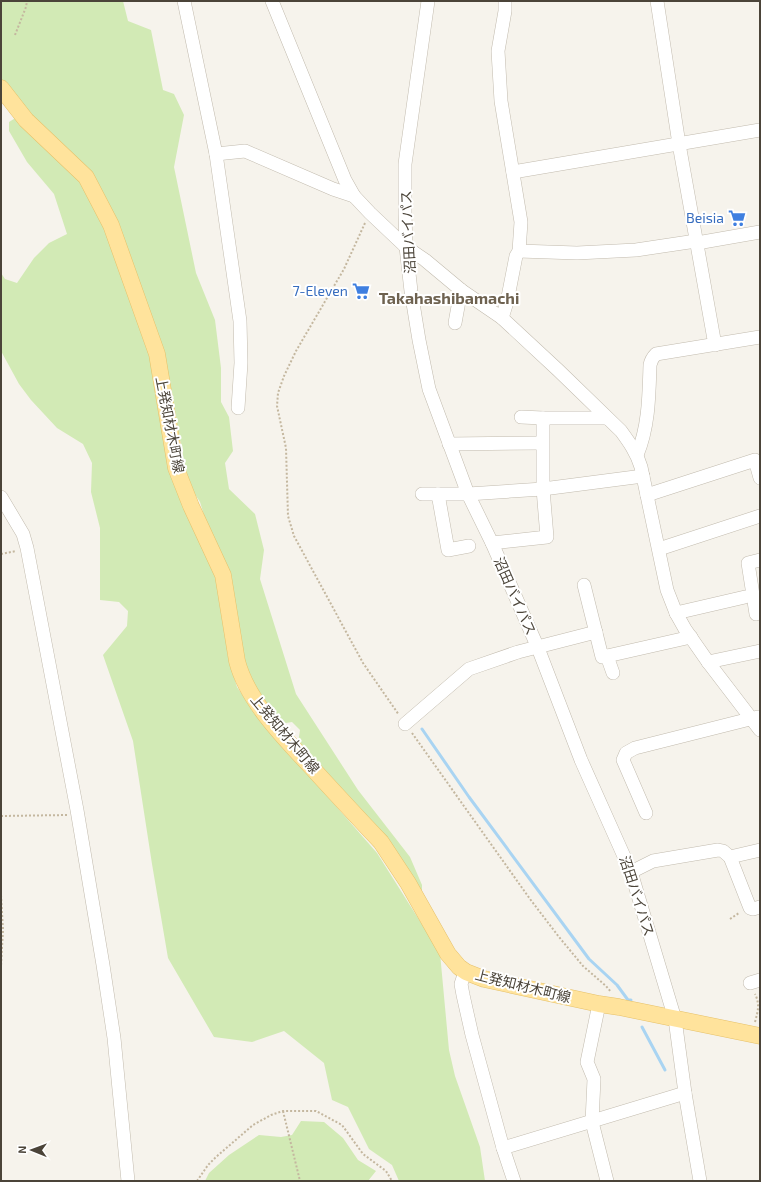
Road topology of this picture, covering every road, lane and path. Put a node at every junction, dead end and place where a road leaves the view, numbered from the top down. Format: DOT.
graph roads {
  1 [pos="27,1"];
  2 [pos="184,1"];
  3 [pos="272,1"];
  4 [pos="428,1"];
  5 [pos="505,1"];
  6 [pos="656,1"];
  7 [pos="15,35"];
  8 [pos="1,88"];
  9 [pos="760,130"];
  10 [pos="679,144"];
  11 [pos="216,154"];
  12 [pos="513,172"];
  13 [pos="354,196"];
  14 [pos="370,213"];
  15 [pos="760,232"];
  16 [pos="696,242"];
  17 [pos="406,247"];
  18 [pos="519,251"];
  19 [pos="462,290"];
  20 [pos="502,318"];
  21 [pos="455,324"];
  22 [pos="760,337"];
  23 [pos="715,345"];
  24 [pos="238,408"];
  25 [pos="521,417"];
  26 [pos="543,418"];
  27 [pos="606,418"];
  28 [pos="542,443"];
  29 [pos="449,444"];
  30 [pos="637,455"];
  31 [pos="643,476"];
  32 [pos="760,478"];
  33 [pos="543,489"];
  34 [pos="422,494"];
  35 [pos="438,494"];
  36 [pos="468,494"];
  37 [pos="647,495"];
  38 [pos="1,497"];
  39 [pos="760,516"];
  40 [pos="492,543"];
  41 [pos="469,546"];
  42 [pos="27,548"];
  43 [pos="659,549"];
  44 [pos="1,554"];
  45 [pos="760,560"];
  46 [pos="584,585"];
  47 [pos="745,597"];
  48 [pos="676,613"];
  49 [pos="756,614"];
  50 [pos="596,632"];
  51 [pos="691,637"];
  52 [pos="538,648"];
  53 [pos="760,651"];
  54 [pos="607,656"];
  55 [pos="708,662"];
  56 [pos="613,673"];
  57 [pos="757,722"];
  58 [pos="405,724"];
  59 [pos="77,810"];
  60 [pos="646,813"];
  61 [pos="1,816"];
  62 [pos="760,850"];
  63 [pos="730,857"];
  64 [pos="631,872"];
  65 [pos="1,895"];
  66 [pos="760,907"];
  67 [pos="1,966"];
  68 [pos="466,972"];
  69 [pos="755,982"];
  70 [pos="599,1004"];
  71 [pos="619,1007"];
  72 [pos="674,1019"];
  73 [pos="756,1035"];
  74 [pos="685,1093"];
  75 [pos="283,1111"];
  76 [pos="592,1122"];
  77 [pos="503,1148"];
  78 [pos="128,1181"];
  79 [pos="197,1181"];
  80 [pos="300,1181"];
  81 [pos="392,1181"];
  82 [pos="514,1181"];
  83 [pos="607,1181"];
  84 [pos="700,1181"];
  1 -- 7 [label="path"];
  2 -- 11 [label="street"];
  3 -- 13 [label="street"];
  4 -- 17 [label="street, 沼田バイパス"];
  5 -- 12 [label="street"];
  6 -- 10 [label="street"];
  8 -- 68 [label="main road, 上発知材木町線"];
  9 -- 10 [label="street"];
  10 -- 12 [label="street"];
  10 -- 16 [label="street"];
  11 -- 13 [label="street"];
  11 -- 24 [label="street"];
  12 -- 18 [label="street"];
  13 -- 14 [label="street"];
  14 -- 17 [label="street"];
  14 -- 58 [label="path"];
  15 -- 16 [label="street"];
  16 -- 18 [label="street"];
  16 -- 23 [label="street"];
  17 -- 19 [label="street"];
  17 -- 29 [label="street, 沼田バイパス"];
  18 -- 20 [label="street"];
  19 -- 20 [label="street"];
  19 -- 21 [label="street"];
  20 -- 27 [label="street"];
  22 -- 23 [label="street"];
  23 -- 30 [label="street"];
  25 -- 26 [label="street"];
  26 -- 27 [label="street"];
  26 -- 28 [label="street"];
  27 -- 30 [label="street"];
  28 -- 29 [label="street"];
  28 -- 33 [label="street"];
  29 -- 36 [label="street, 沼田バイパス"];
  30 -- 31 [label="street"];
  31 -- 33 [label="street"];
  31 -- 37 [label="street"];
  32 -- 37 [label="street"];
  33 -- 36 [label="street"];
  33 -- 40 [label="street"];
  34 -- 35 [label="street"];
  35 -- 36 [label="street"];
  35 -- 41 [label="street"];
  36 -- 40 [label="street, 沼田バイパス"];
  37 -- 43 [label="street"];
  38 -- 42 [label="street"];
  39 -- 43 [label="street"];
  40 -- 52 [label="street, 沼田バイパス"];
  42 -- 44 [label="path"];
  42 -- 59 [label="street"];
  43 -- 48 [label="street"];
  45 -- 49 [label="street"];
  46 -- 50 [label="street"];
  47 -- 48 [label="street"];
  48 -- 51 [label="street"];
  50 -- 52 [label="street"];
  50 -- 54 [label="street"];
  51 -- 54 [label="street"];
  51 -- 55 [label="street"];
  52 -- 58 [label="street"];
  52 -- 64 [label="street, 沼田バイパス"];
  53 -- 55 [label="street"];
  54 -- 56 [label="street"];
  55 -- 57 [label="street"];
  57 -- 60 [label="street"];
  58 -- 71 [label="path"];
  59 -- 61 [label="path"];
  59 -- 78 [label="street"];
  62 -- 63 [label="street"];
  63 -- 64 [label="street"];
  63 -- 66 [label="street"];
  64 -- 72 [label="street, 沼田バイパス"];
  65 -- 67 [label="path"];
  68 -- 70 [label="main road, 上発知材木町線"];
  68 -- 77 [label="street"];
  69 -- 73 [label="path"];
  70 -- 71 [label="main road, 上発知材木町線"];
  70 -- 76 [label="street"];
  71 -- 72 [label="main road, 上発知材木町線"];
  72 -- 73 [label="main road, 上発知材木町線"];
  72 -- 74 [label="street, 沼田バイパス"];
  74 -- 76 [label="street"];
  74 -- 84 [label="street, 沼田バイパス"];
  75 -- 79 [label="path"];
  75 -- 80 [label="path"];
  75 -- 81 [label="path"];
  76 -- 77 [label="street"];
  76 -- 83 [label="street"];
  77 -- 82 [label="street"];
}
